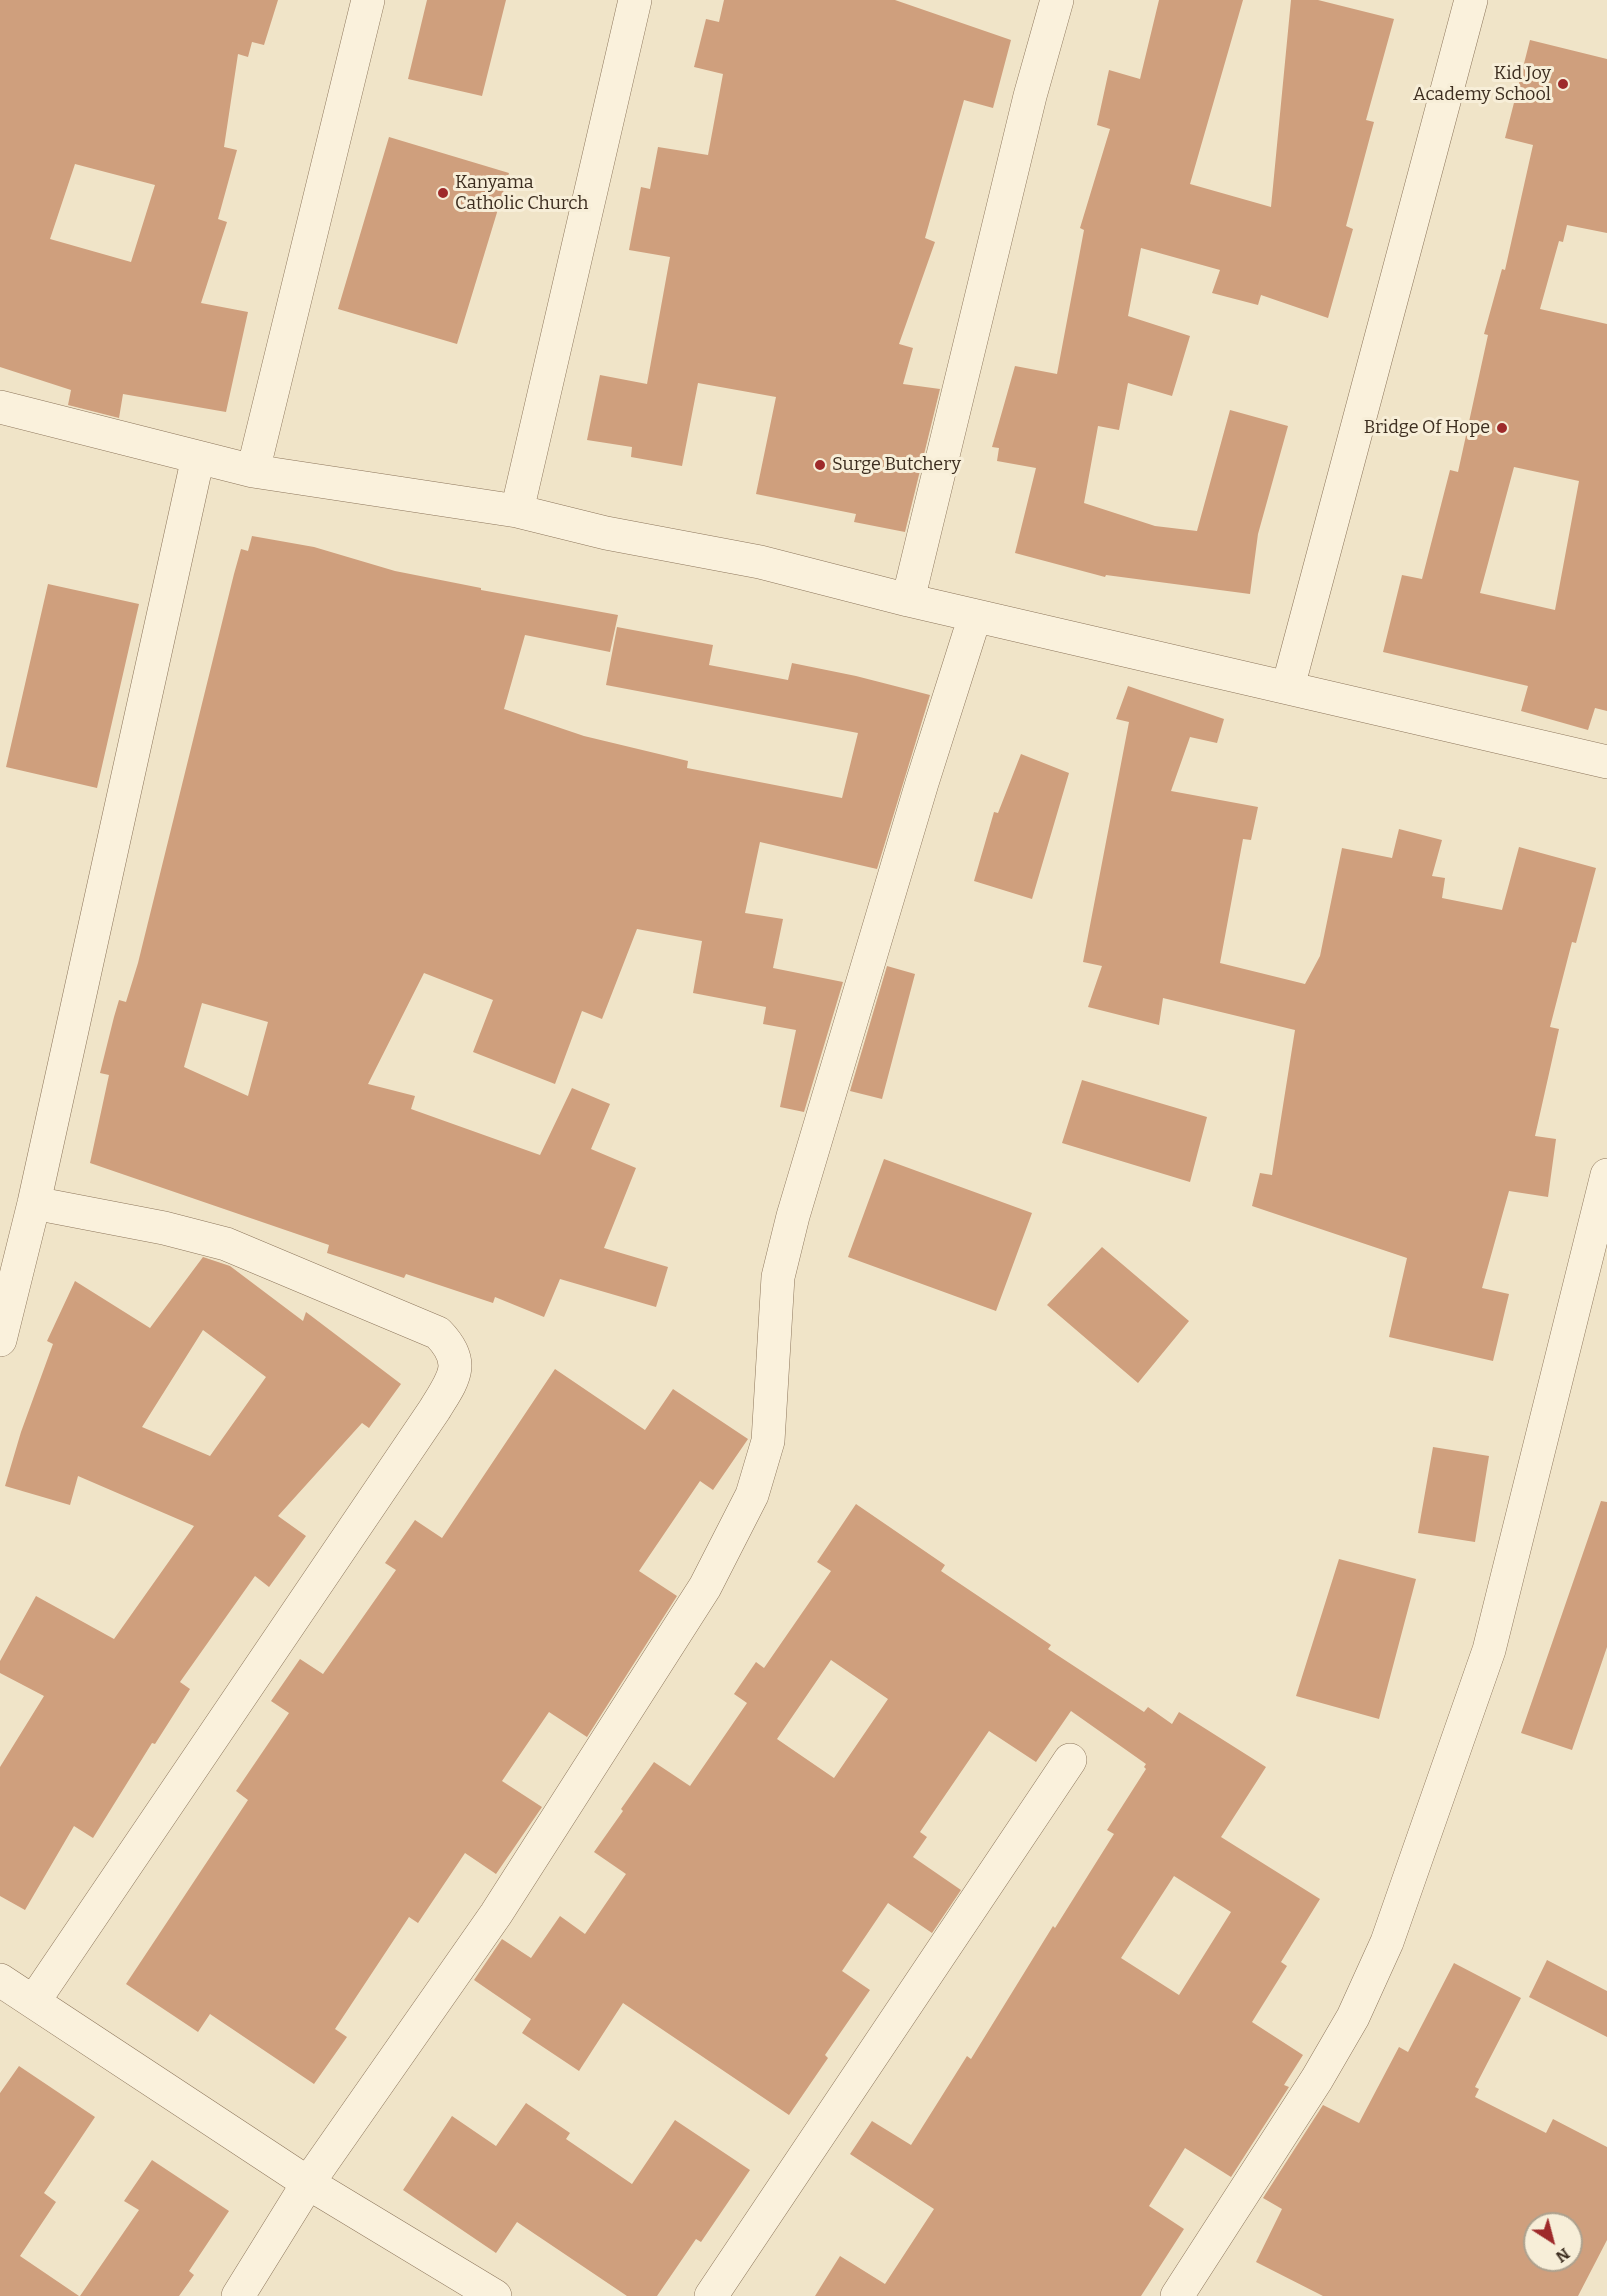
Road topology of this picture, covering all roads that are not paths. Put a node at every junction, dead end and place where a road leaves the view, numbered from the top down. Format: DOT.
graph roads {
  1 [pos="368,0"];
  2 [pos="635,0"];
  3 [pos="1057,0"];
  4 [pos="1471,0"];
  5 [pos="0,407"];
  6 [pos="198,457"];
  7 [pos="253,471"];
  8 [pos="518,511"];
  9 [pos="908,600"];
  10 [pos="975,616"];
  11 [pos="1288,687"];
  12 [pos="1607,762"];
  13 [pos="1607,1175"];
  14 [pos="34,1203"];
  15 [pos="0,1340"];
  16 [pos="1070,1760"];
  17 [pos="0,1980"];
  18 [pos="34,2001"];
  19 [pos="308,2183"];
  20 [pos="238,2296"];
  21 [pos="495,2296"];
  22 [pos="711,2296"];
  23 [pos="1177,2296"];
  1 -- 7 [label="street"];
  2 -- 8 [label="street"];
  3 -- 9 [label="street"];
  4 -- 11 [label="street"];
  5 -- 6 [label="street"];
  6 -- 7 [label="street"];
  6 -- 14 [label="street"];
  7 -- 8 [label="street"];
  8 -- 9 [label="street"];
  9 -- 10 [label="street"];
  10 -- 11 [label="street"];
  10 -- 19 [label="street"];
  11 -- 12 [label="street"];
  13 -- 23 [label="street"];
  14 -- 15 [label="street"];
  14 -- 18 [label="street"];
  16 -- 22 [label="street"];
  17 -- 18 [label="street"];
  18 -- 19 [label="street"];
  19 -- 20 [label="street"];
  19 -- 21 [label="street"];
}
